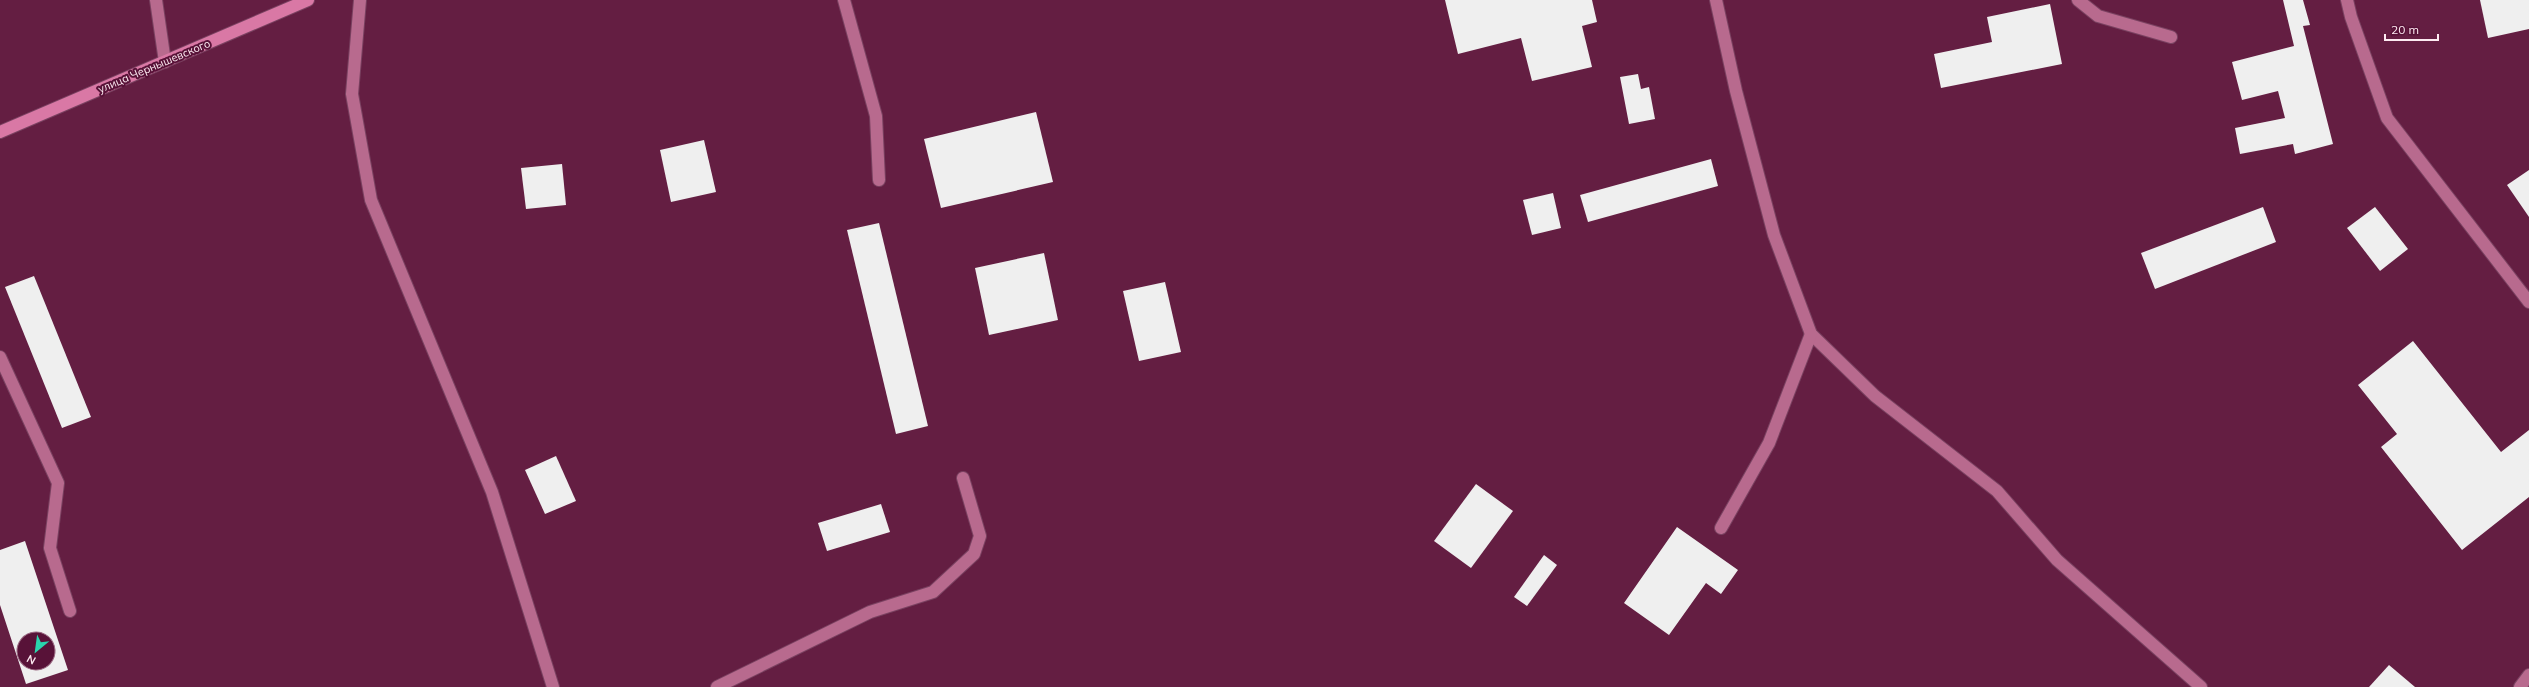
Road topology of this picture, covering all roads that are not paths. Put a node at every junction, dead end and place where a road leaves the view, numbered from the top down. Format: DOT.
graph roads {
  1 [pos="156,0"];
  2 [pos="308,0"];
  3 [pos="360,0"];
  4 [pos="844,0"];
  5 [pos="1716,0"];
  6 [pos="2078,0"];
  7 [pos="2347,0"];
  8 [pos="2171,37"];
  9 [pos="165,62"];
  10 [pos="0,132"];
  11 [pos="879,180"];
  12 [pos="2529,302"];
  13 [pos="1811,334"];
  14 [pos="0,356"];
  15 [pos="963,478"];
  16 [pos="1721,528"];
  17 [pos="70,611"];
  18 [pos="2529,675"];
  19 [pos="553,687"];
  20 [pos="717,687"];
  21 [pos="2201,687"];
  22 [pos="2520,687"];
  1 -- 9 [label="street"];
  2 -- 9 [label="main road, улица Чернышевского"];
  3 -- 19 [label="street"];
  4 -- 11 [label="street"];
  5 -- 13 [label="street"];
  6 -- 8 [label="street"];
  7 -- 12 [label="street"];
  9 -- 10 [label="main road, улица Чернышевского"];
  13 -- 16 [label="street"];
  13 -- 21 [label="street"];
  14 -- 17 [label="street"];
  15 -- 20 [label="street"];
  18 -- 22 [label="street"];
}
